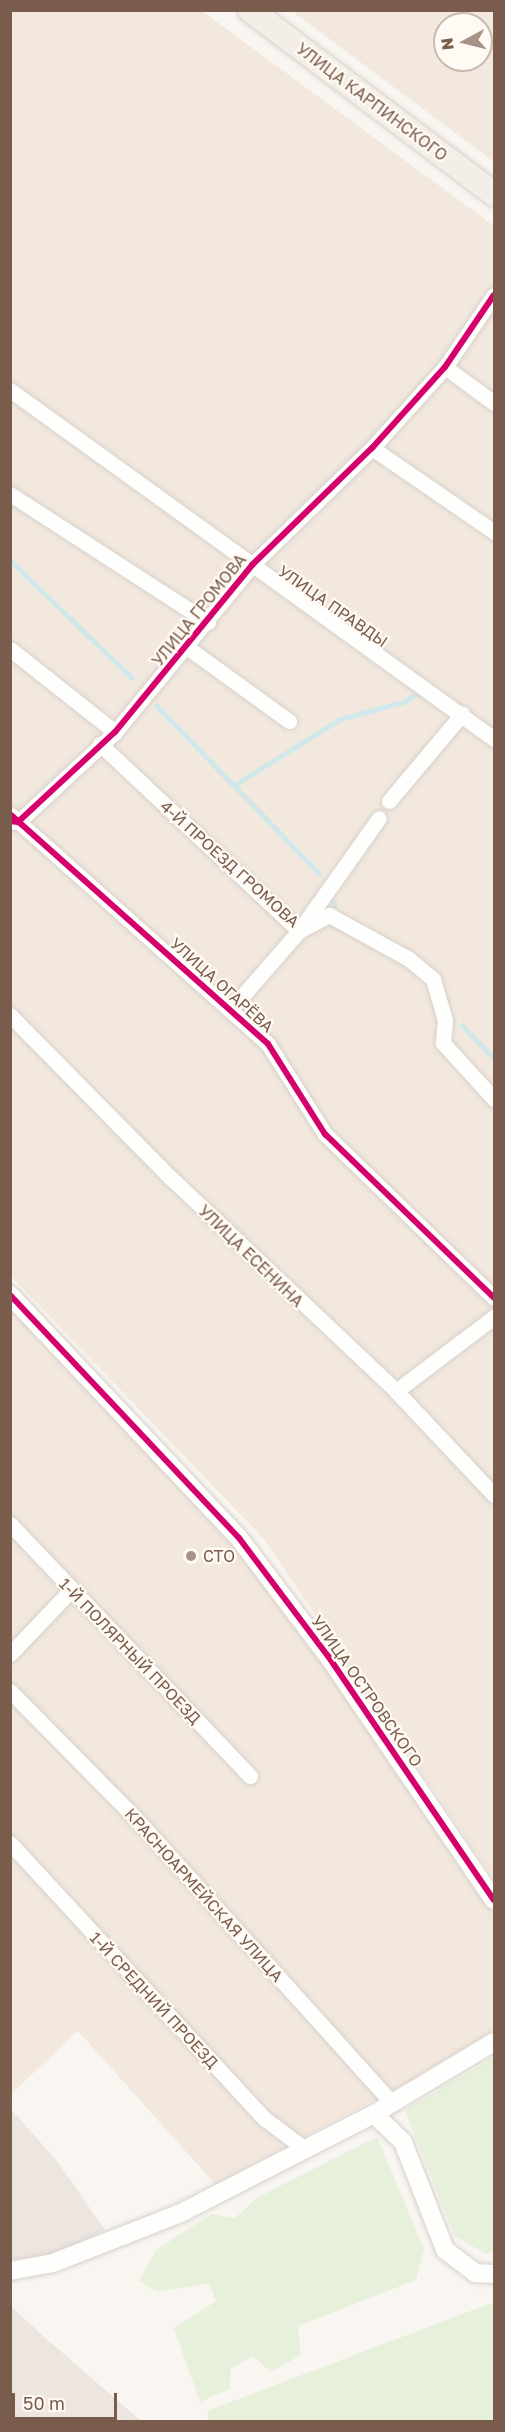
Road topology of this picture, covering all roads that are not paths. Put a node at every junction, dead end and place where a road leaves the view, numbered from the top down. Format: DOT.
graph roads {
  1 [pos="250,10"];
  2 [pos="495,194"];
  3 [pos="495,295"];
  4 [pos="445,368"];
  5 [pos="10,390"];
  6 [pos="495,403"];
  7 [pos="372,448"];
  8 [pos="10,494"];
  9 [pos="495,532"];
  10 [pos="252,565"];
  11 [pos="208,622"];
  12 [pos="188,648"];
  13 [pos="10,649"];
  14 [pos="462,714"];
  15 [pos="289,721"];
  16 [pos="115,732"];
  17 [pos="495,739"];
  18 [pos="100,744"];
  19 [pos="389,801"];
  20 [pos="379,818"];
  21 [pos="13,819"];
  22 [pos="299,931"];
  23 [pos="230,1011"];
  24 [pos="10,1015"];
  25 [pos="495,1099"];
  26 [pos="10,1295"];
  27 [pos="495,1298"];
  28 [pos="495,1317"];
  29 [pos="396,1391"];
  30 [pos="495,1495"];
  31 [pos="10,1524"];
  32 [pos="70,1590"];
  33 [pos="10,1653"];
  34 [pos="10,1691"];
  35 [pos="250,1776"];
  36 [pos="10,1843"];
  37 [pos="495,1900"];
  38 [pos="495,2042"];
  39 [pos="392,2103"];
  40 [pos="374,2114"];
  41 [pos="305,2149"];
  42 [pos="10,2271"];
  43 [pos="495,2274"];
  1 -- 2 [label="main road, УЛИЦА КАРПИНСКОГО"];
  3 -- 4 [label="street, УЛИЦА ГРОМОВА"];
  4 -- 6 [label="street"];
  4 -- 7 [label="street, УЛИЦА ГРОМОВА"];
  5 -- 10 [label="street, УЛИЦА ПРАВДЫ"];
  7 -- 9 [label="street"];
  7 -- 10 [label="street, УЛИЦА ГРОМОВА"];
  8 -- 11 [label="street"];
  10 -- 11 [label="street, УЛИЦА ГРОМОВА"];
  10 -- 14 [label="street, УЛИЦА ПРАВДЫ"];
  11 -- 12 [label="street, УЛИЦА ГРОМОВА"];
  12 -- 15 [label="street"];
  12 -- 16 [label="street, УЛИЦА ГРОМОВА"];
  13 -- 16 [label="street"];
  14 -- 17 [label="street, УЛИЦА ПРАВДЫ"];
  14 -- 19 [label="street"];
  16 -- 18 [label="street, УЛИЦА ГРОМОВА"];
  18 -- 21 [label="street, УЛИЦА ГРОМОВА"];
  18 -- 22 [label="street, 4-Й ПРОЕЗД ГРОМОВА"];
  20 -- 22 [label="street"];
  21 -- 23 [label="street, УЛИЦА ОГАРЁВА"];
  22 -- 23 [label="street"];
  22 -- 25 [label="street, 4-Й ПРОЕЗД ГРОМОВА"];
  23 -- 27 [label="street, УЛИЦА ОГАРЁВА"];
  24 -- 29 [label="street, УЛИЦА ЕСЕНИНА"];
  26 -- 37 [label="street, УЛИЦА ОСТРОВСКОГО"];
  28 -- 29 [label="street"];
  29 -- 30 [label="street, УЛИЦА ЕСЕНИНА"];
  31 -- 32 [label="street, 1-Й ПОЛЯРНЫЙ ПРОЕЗД"];
  32 -- 33 [label="street"];
  32 -- 35 [label="street, 1-Й ПОЛЯРНЫЙ ПРОЕЗД"];
  34 -- 39 [label="street, КРАСНОАРМЕЙСКАЯ УЛИЦА"];
  36 -- 41 [label="street, 1-Й СРЕДНИЙ ПРОЕЗД"];
  38 -- 39 [label="street"];
  39 -- 40 [label="street"];
  40 -- 41 [label="street"];
  40 -- 43 [label="street"];
  41 -- 42 [label="street"];
}
